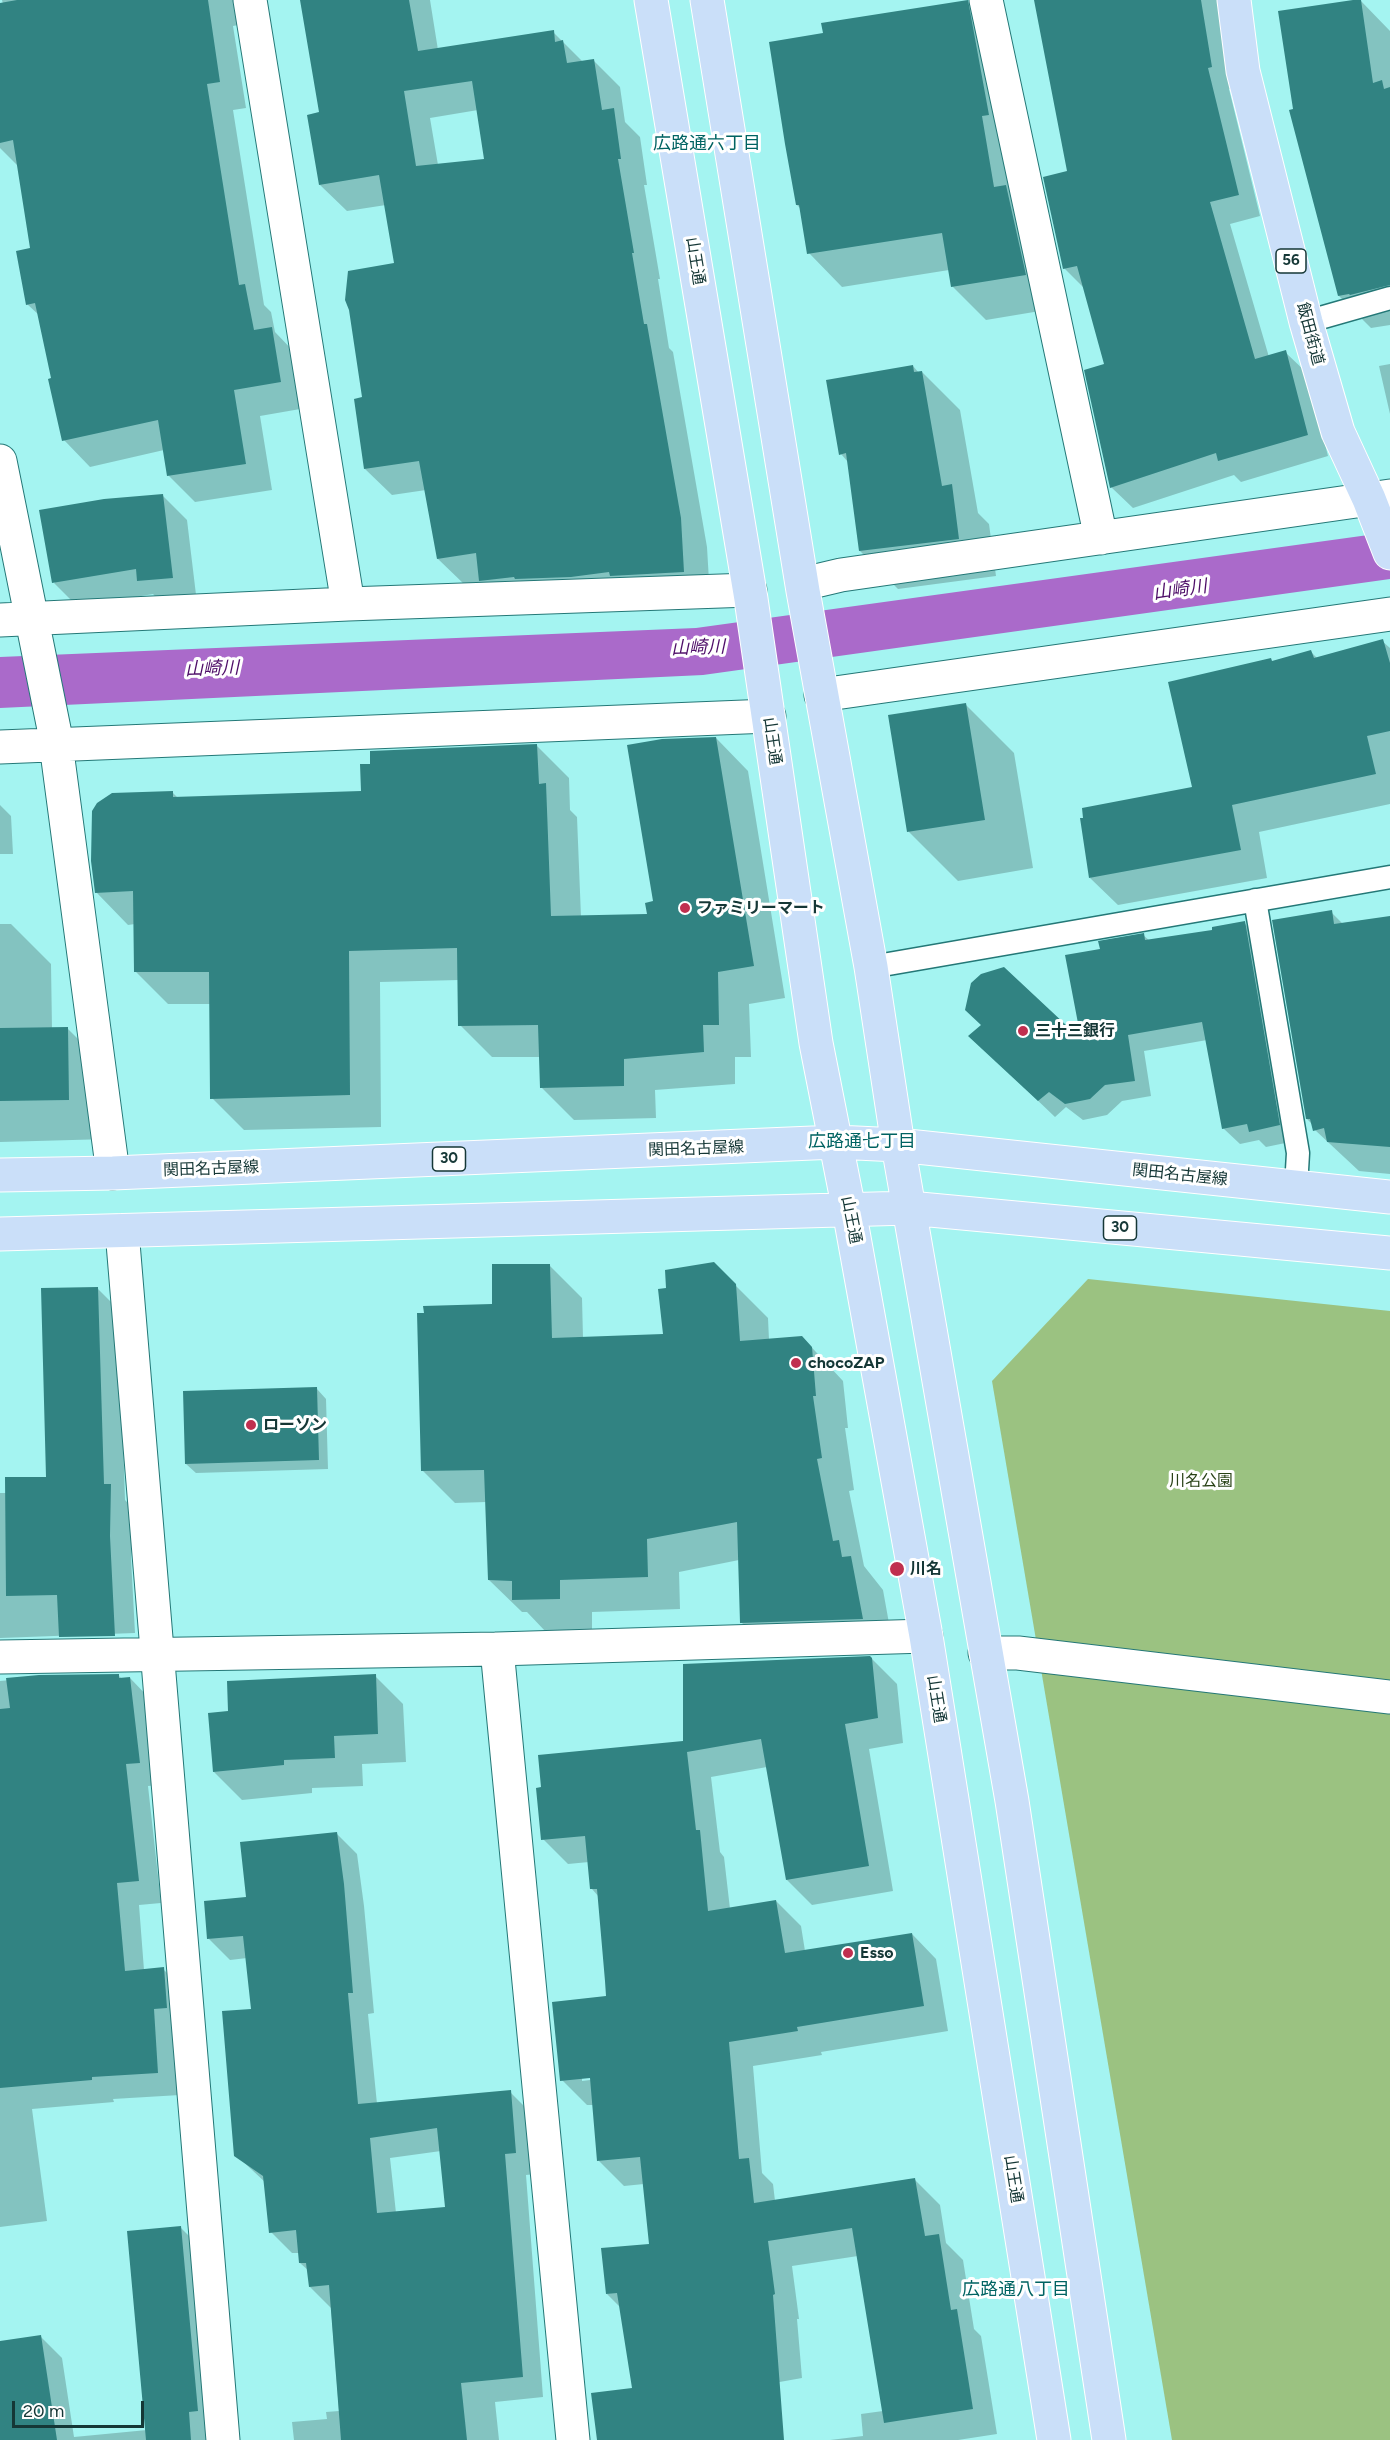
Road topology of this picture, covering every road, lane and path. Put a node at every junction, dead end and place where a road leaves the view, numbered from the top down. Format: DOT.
graph roads {
  1 [pos="250,0"];
  2 [pos="651,0"];
  3 [pos="707,0"];
  4 [pos="986,0"];
  5 [pos="1234,0"];
  6 [pos="1390,298"];
  7 [pos="1306,322"];
  8 [pos="0,461"];
  9 [pos="1378,503"];
  10 [pos="1101,538"];
  11 [pos="1390,553"];
  12 [pos="803,587"];
  13 [pos="750,594"];
  14 [pos="348,604"];
  15 [pos="1390,614"];
  16 [pos="15,619"];
  17 [pos="821,692"];
  18 [pos="767,707"];
  19 [pos="54,737"];
  20 [pos="0,747"];
  21 [pos="1390,877"];
  22 [pos="1255,900"];
  23 [pos="871,967"];
  24 [pos="836,1142"];
  25 [pos="898,1145"];
  26 [pos="113,1173"];
  27 [pos="0,1175"];
  28 [pos="1296,1187"];
  29 [pos="1390,1197"];
  30 [pos="909,1208"];
  31 [pos="849,1210"];
  32 [pos="122,1231"];
  33 [pos="0,1234"];
  34 [pos="1390,1253"];
  35 [pos="926,1636"];
  36 [pos="497,1649"];
  37 [pos="158,1653"];
  38 [pos="985,1653"];
  39 [pos="0,1657"];
  40 [pos="1390,1697"];
  41 [pos="223,2440"];
  42 [pos="573,2440"];
  43 [pos="1054,2440"];
  44 [pos="1109,2440"];
  1 -- 14 [label="street"];
  2 -- 13 [label="main road, 山王通"];
  3 -- 12 [label="main road"];
  4 -- 10 [label="street"];
  5 -- 7 [label="main road, 飯田街道 / 56"];
  6 -- 7 [label="lane"];
  7 -- 9 [label="main road, 飯田街道 / 56"];
  8 -- 16 [label="street"];
  9 -- 10 [label="street"];
  9 -- 11 [label="main road, 飯田街道 / 56"];
  10 -- 12 [label="street"];
  12 -- 17 [label="main road"];
  13 -- 14 [label="street"];
  13 -- 18 [label="main road, 山王通"];
  14 -- 16 [label="street"];
  15 -- 17 [label="street"];
  16 -- 19 [label="street"];
  17 -- 23 [label="main road"];
  18 -- 19 [label="street"];
  18 -- 24 [label="main road, 山王通"];
  19 -- 20 [label="street"];
  19 -- 26 [label="street"];
  21 -- 22 [label="lane"];
  22 -- 23 [label="lane"];
  22 -- 28 [label="lane"];
  23 -- 25 [label="main road"];
  24 -- 25 [label="main road, 関田名古屋線 / 30"];
  24 -- 26 [label="main road, 関田名古屋線 / 30"];
  24 -- 31 [label="main road, 山王通"];
  25 -- 28 [label="main road, 関田名古屋線 / 30"];
  25 -- 30 [label="main road"];
  26 -- 27 [label="main road, 関田名古屋線 / 30"];
  28 -- 29 [label="main road, 関田名古屋線 / 30"];
  30 -- 31 [label="main road, 30"];
  30 -- 34 [label="main road, 30"];
  30 -- 38 [label="main road"];
  31 -- 32 [label="main road, 30"];
  31 -- 35 [label="main road, 山王通"];
  32 -- 33 [label="main road, 30"];
  32 -- 37 [label="street"];
  35 -- 36 [label="street"];
  35 -- 43 [label="main road, 山王通"];
  36 -- 37 [label="street"];
  36 -- 42 [label="street"];
  37 -- 39 [label="street"];
  37 -- 41 [label="street"];
  38 -- 40 [label="street"];
  38 -- 44 [label="main road"];
}
